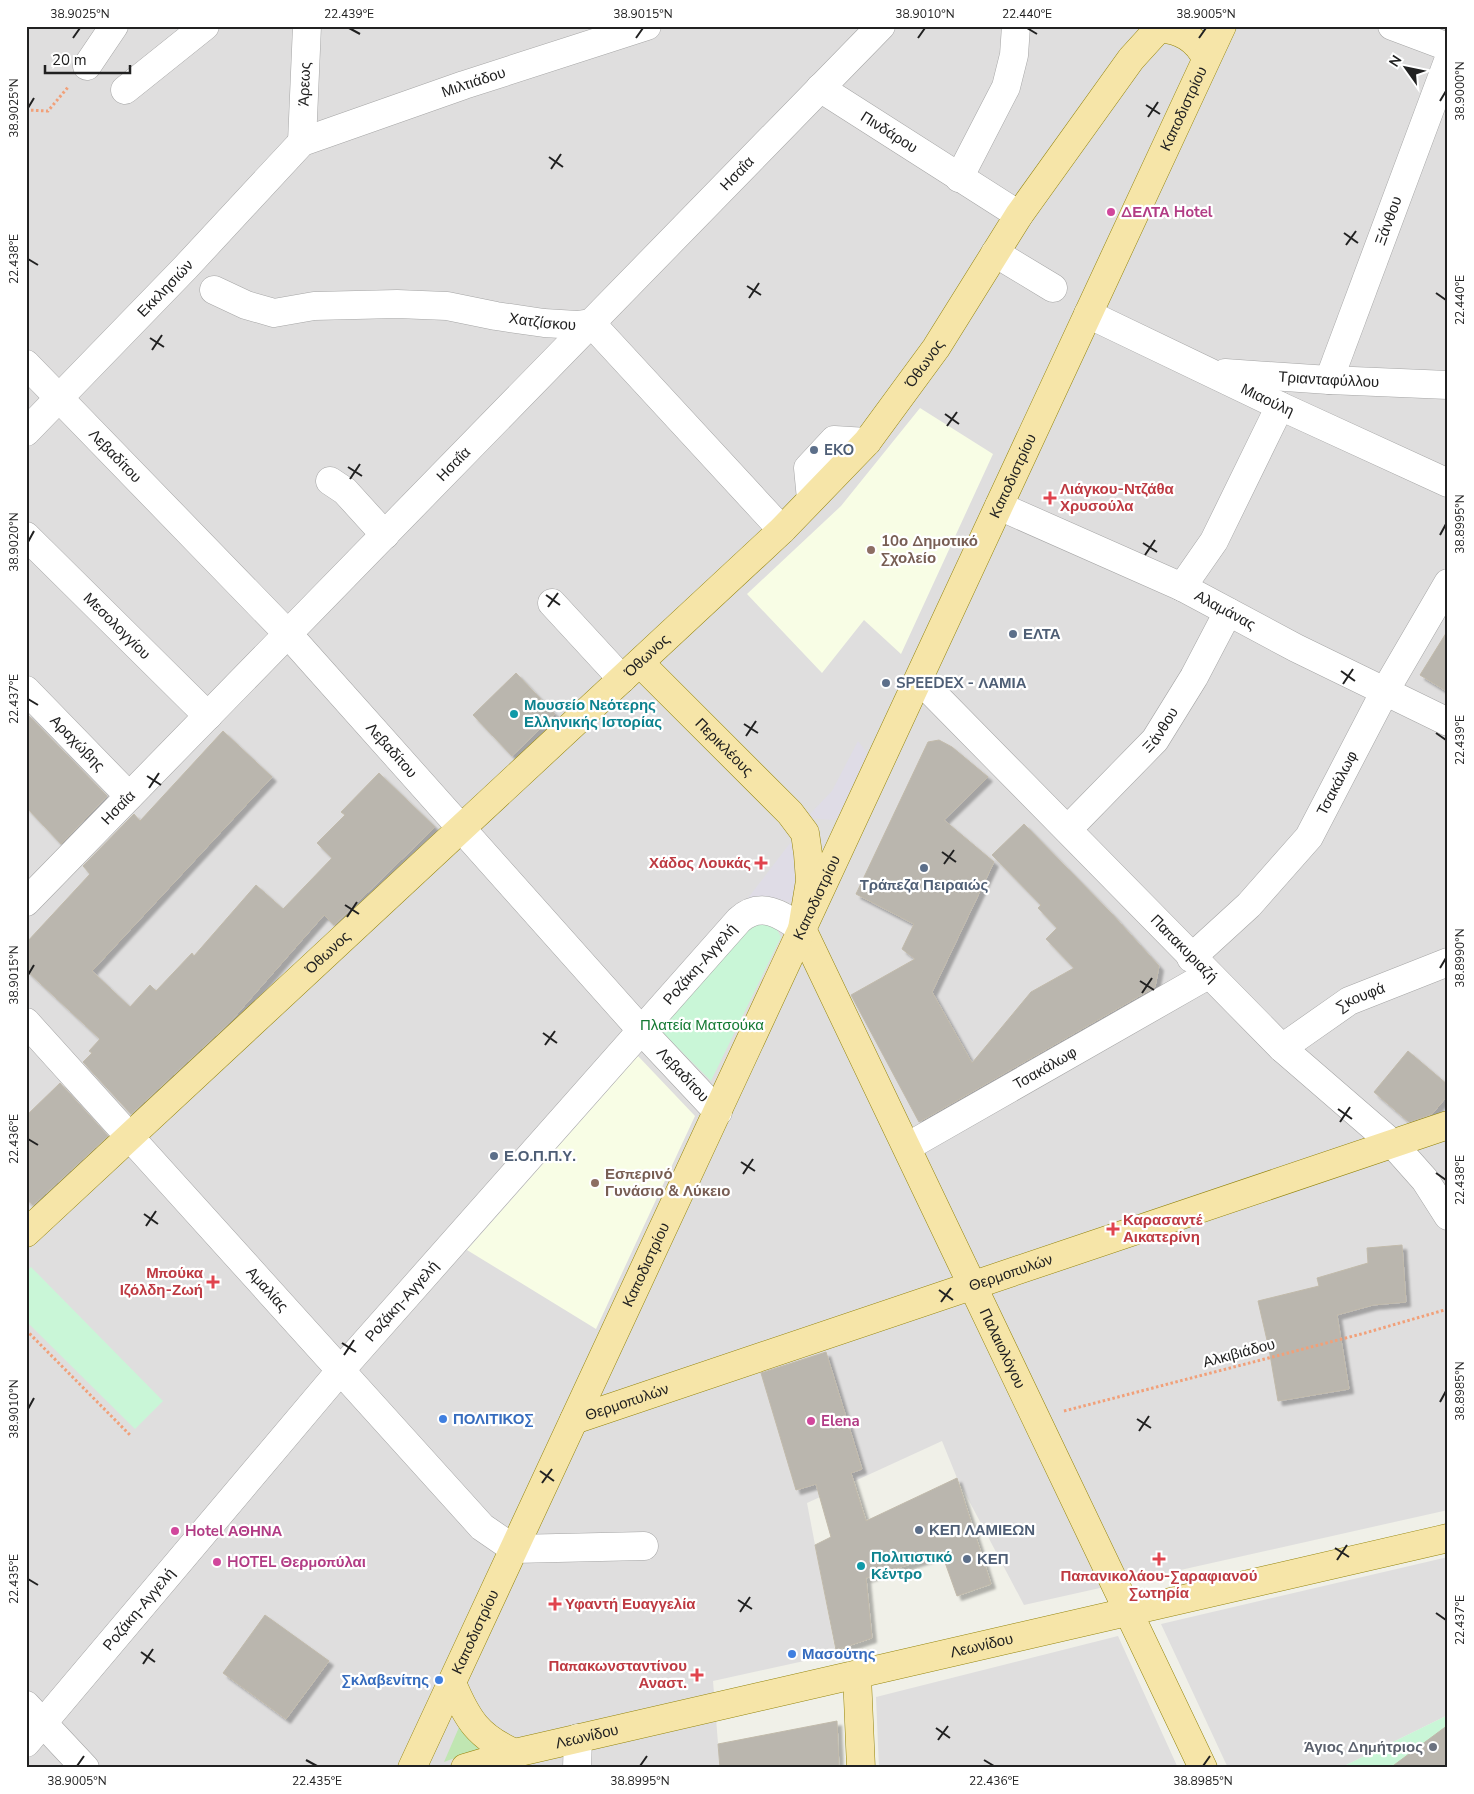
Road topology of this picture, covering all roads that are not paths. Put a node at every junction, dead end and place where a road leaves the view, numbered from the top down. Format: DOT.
graph roads {
  1 [pos="114,26"];
  2 [pos="205,26"];
  3 [pos="307,26"];
  4 [pos="881,26"];
  5 [pos="1016,26"];
  6 [pos="1222,26"];
  7 [pos="1392,26"];
  8 [pos="644,27"];
  9 [pos="1159,28"];
  10 [pos="1448,47"];
  11 [pos="1206,59"];
  12 [pos="1448,62"];
  13 [pos="87,66"];
  14 [pos="820,88"];
  15 [pos="125,90"];
  16 [pos="302,142"];
  17 [pos="959,178"];
  18 [pos="1019,215"];
  19 [pos="995,253"];
  20 [pos="1053,288"];
  21 [pos="214,290"];
  22 [pos="1088,314"];
  23 [pos="591,323"];
  24 [pos="26,364"];
  25 [pos="1209,371"];
  26 [pos="1329,380"];
  27 [pos="1448,385"];
  28 [pos="58,398"];
  29 [pos="1280,406"];
  30 [pos="26,432"];
  31 [pos="330,481"];
  32 [pos="1448,483"];
  33 [pos="999,506"];
  34 [pos="782,530"];
  35 [pos="384,535"];
  36 [pos="26,536"];
  37 [pos="1448,583"];
  38 [pos="1182,587"];
  39 [pos="552,604"];
  40 [pos="1228,612"];
  41 [pos="288,634"];
  42 [pos="631,671"];
  43 [pos="918,679"];
  44 [pos="26,690"];
  45 [pos="1385,691"];
  46 [pos="208,716"];
  47 [pos="1448,722"];
  48 [pos="129,796"];
  49 [pos="461,828"];
  50 [pos="1068,828"];
  51 [pos="805,833"];
  52 [pos="846,835"];
  53 [pos="26,902"];
  54 [pos="802,929"];
  55 [pos="1448,962"];
  56 [pos="1200,966"];
  57 [pos="26,1022"];
  58 [pos="642,1031"];
  59 [pos="1282,1048"];
  60 [pos="718,1112"];
  61 [pos="1448,1125"];
  62 [pos="129,1136"];
  63 [pos="1393,1144"];
  64 [pos="907,1147"];
  65 [pos="1448,1216"];
  66 [pos="26,1233"];
  67 [pos="972,1286"];
  68 [pos="340,1372"];
  69 [pos="574,1420"];
  70 [pos="1448,1538"];
  71 [pos="644,1546"];
  72 [pos="514,1548"];
  73 [pos="1130,1612"];
  74 [pos="857,1675"];
  75 [pos="452,1683"];
  76 [pos="32,1724"];
  77 [pos="578,1738"];
  78 [pos="515,1752"];
  79 [pos="84,1768"];
  80 [pos="412,1768"];
  81 [pos="465,1768"];
  82 [pos="576,1768"];
  83 [pos="861,1768"];
  84 [pos="1203,1768"];
  1 -- 13 [label="street"];
  2 -- 15 [label="street"];
  3 -- 16 [label="street, Άρεως"];
  4 -- 14 [label="street, Ησαΐα"];
  5 -- 17 [label="street"];
  6 -- 11 [label="main road, Καποδιστρίου"];
  7 -- 10 [label="street"];
  8 -- 16 [label="street, Μιλτιάδου"];
  9 -- 11 [label="main road"];
  9 -- 18 [label="main road, Όθωνος"];
  11 -- 22 [label="main road, Καποδιστρίου"];
  12 -- 26 [label="street, Ξάνθου"];
  14 -- 17 [label="street, Πινδάρου"];
  14 -- 23 [label="street, Ησαΐα"];
  16 -- 28 [label="street, Εκκλησιών"];
  17 -- 18 [label="street, Πινδάρου"];
  18 -- 19 [label="main road, Όθωνος"];
  19 -- 20 [label="street"];
  19 -- 34 [label="main road, Όθωνος"];
  21 -- 23 [label="street, Χατζίσκου"];
  22 -- 25 [label="street, Μιαούλη"];
  22 -- 33 [label="main road, Καποδιστρίου"];
  23 -- 34 [label="street, Χατζίσκου"];
  23 -- 35 [label="street, Ησαΐα"];
  24 -- 28 [label="street, Λεβαδίτου"];
  25 -- 26 [label="street, Τριανταφύλλου"];
  25 -- 29 [label="street, Μιαούλη"];
  26 -- 27 [label="street, Τριανταφύλλου"];
  28 -- 30 [label="street, Εκκλησιών"];
  28 -- 41 [label="street, Λεβαδίτου"];
  29 -- 32 [label="street, Μιαούλη"];
  29 -- 38 [label="street"];
  31 -- 35 [label="street"];
  33 -- 38 [label="street, Αλαμάνας"];
  33 -- 43 [label="main road, Καποδιστρίου"];
  34 -- 42 [label="main road, Όθωνος"];
  35 -- 41 [label="street, Ησαΐα"];
  36 -- 46 [label="street, Μεσολογγίου"];
  37 -- 45 [label="street, Τσακάλωφ"];
  38 -- 40 [label="street, Αλαμάνας"];
  39 -- 42 [label="street"];
  40 -- 45 [label="street, Αλαμάνας"];
  40 -- 50 [label="street, Ξάνθου"];
  41 -- 46 [label="street, Ησαΐα"];
  41 -- 49 [label="street, Λεβαδίτου"];
  42 -- 49 [label="main road, Όθωνος"];
  42 -- 51 [label="main road, Περικλέους"];
  43 -- 50 [label="street, Παπακυριαζή"];
  43 -- 52 [label="main road, Καποδιστρίου"];
  44 -- 48 [label="street, Αραχώβης"];
  45 -- 47 [label="street, Αλαμάνας"];
  45 -- 56 [label="street, Τσακάλωφ"];
  46 -- 48 [label="street, Ησαΐα"];
  48 -- 53 [label="street, Ησαΐα"];
  49 -- 58 [label="street, Λεβαδίτου"];
  49 -- 62 [label="main road, Όθωνος"];
  50 -- 56 [label="street, Παπακυριαζή"];
  51 -- 52 [label="main road"];
  51 -- 54 [label="main road"];
  52 -- 54 [label="main road, Καποδιστρίου"];
  54 -- 58 [label="street, Ροζάκη-Αγγελή"];
  54 -- 60 [label="main road, Καποδιστρίου"];
  54 -- 64 [label="main road, Παλαιολόγου"];
  55 -- 59 [label="street, Σκουφά"];
  56 -- 59 [label="street, Παπακυριαζή"];
  56 -- 64 [label="street, Τσακάλωφ"];
  57 -- 62 [label="street, Αμαλίας"];
  58 -- 60 [label="street, Λεβαδίτου"];
  58 -- 68 [label="street, Ροζάκη-Αγγελή"];
  59 -- 63 [label="street, Παπακυριαζή"];
  60 -- 69 [label="main road, Καποδιστρίου"];
  61 -- 63 [label="main road, Θερμοπυλών"];
  62 -- 66 [label="main road, Όθωνος"];
  62 -- 68 [label="street, Αμαλίας"];
  63 -- 65 [label="street, Παπακυριαζή"];
  63 -- 67 [label="main road, Θερμοπυλών"];
  64 -- 67 [label="main road, Παλαιολόγου"];
  67 -- 69 [label="main road, Θερμοπυλών"];
  67 -- 73 [label="main road, Παλαιολόγου"];
  68 -- 72 [label="street, Αμαλίας"];
  68 -- 76 [label="street, Ροζάκη-Αγγελή"];
  69 -- 72 [label="main road, Καποδιστρίου"];
  70 -- 73 [label="main road, Λεωνίδου"];
  71 -- 72 [label="street"];
  72 -- 75 [label="main road, Καποδιστρίου"];
  73 -- 74 [label="main road, Λεωνίδου"];
  73 -- 84 [label="main road, Παλαιολόγου"];
  74 -- 77 [label="main road, Λεωνίδου"];
  74 -- 83 [label="main road"];
  75 -- 78 [label="main road"];
  75 -- 80 [label="main road, Καποδιστρίου"];
  76 -- 79 [label="street"];
  77 -- 78 [label="main road, Λεωνίδου"];
  77 -- 82 [label="street"];
  78 -- 81 [label="main road, Λεωνίδου"];
}
